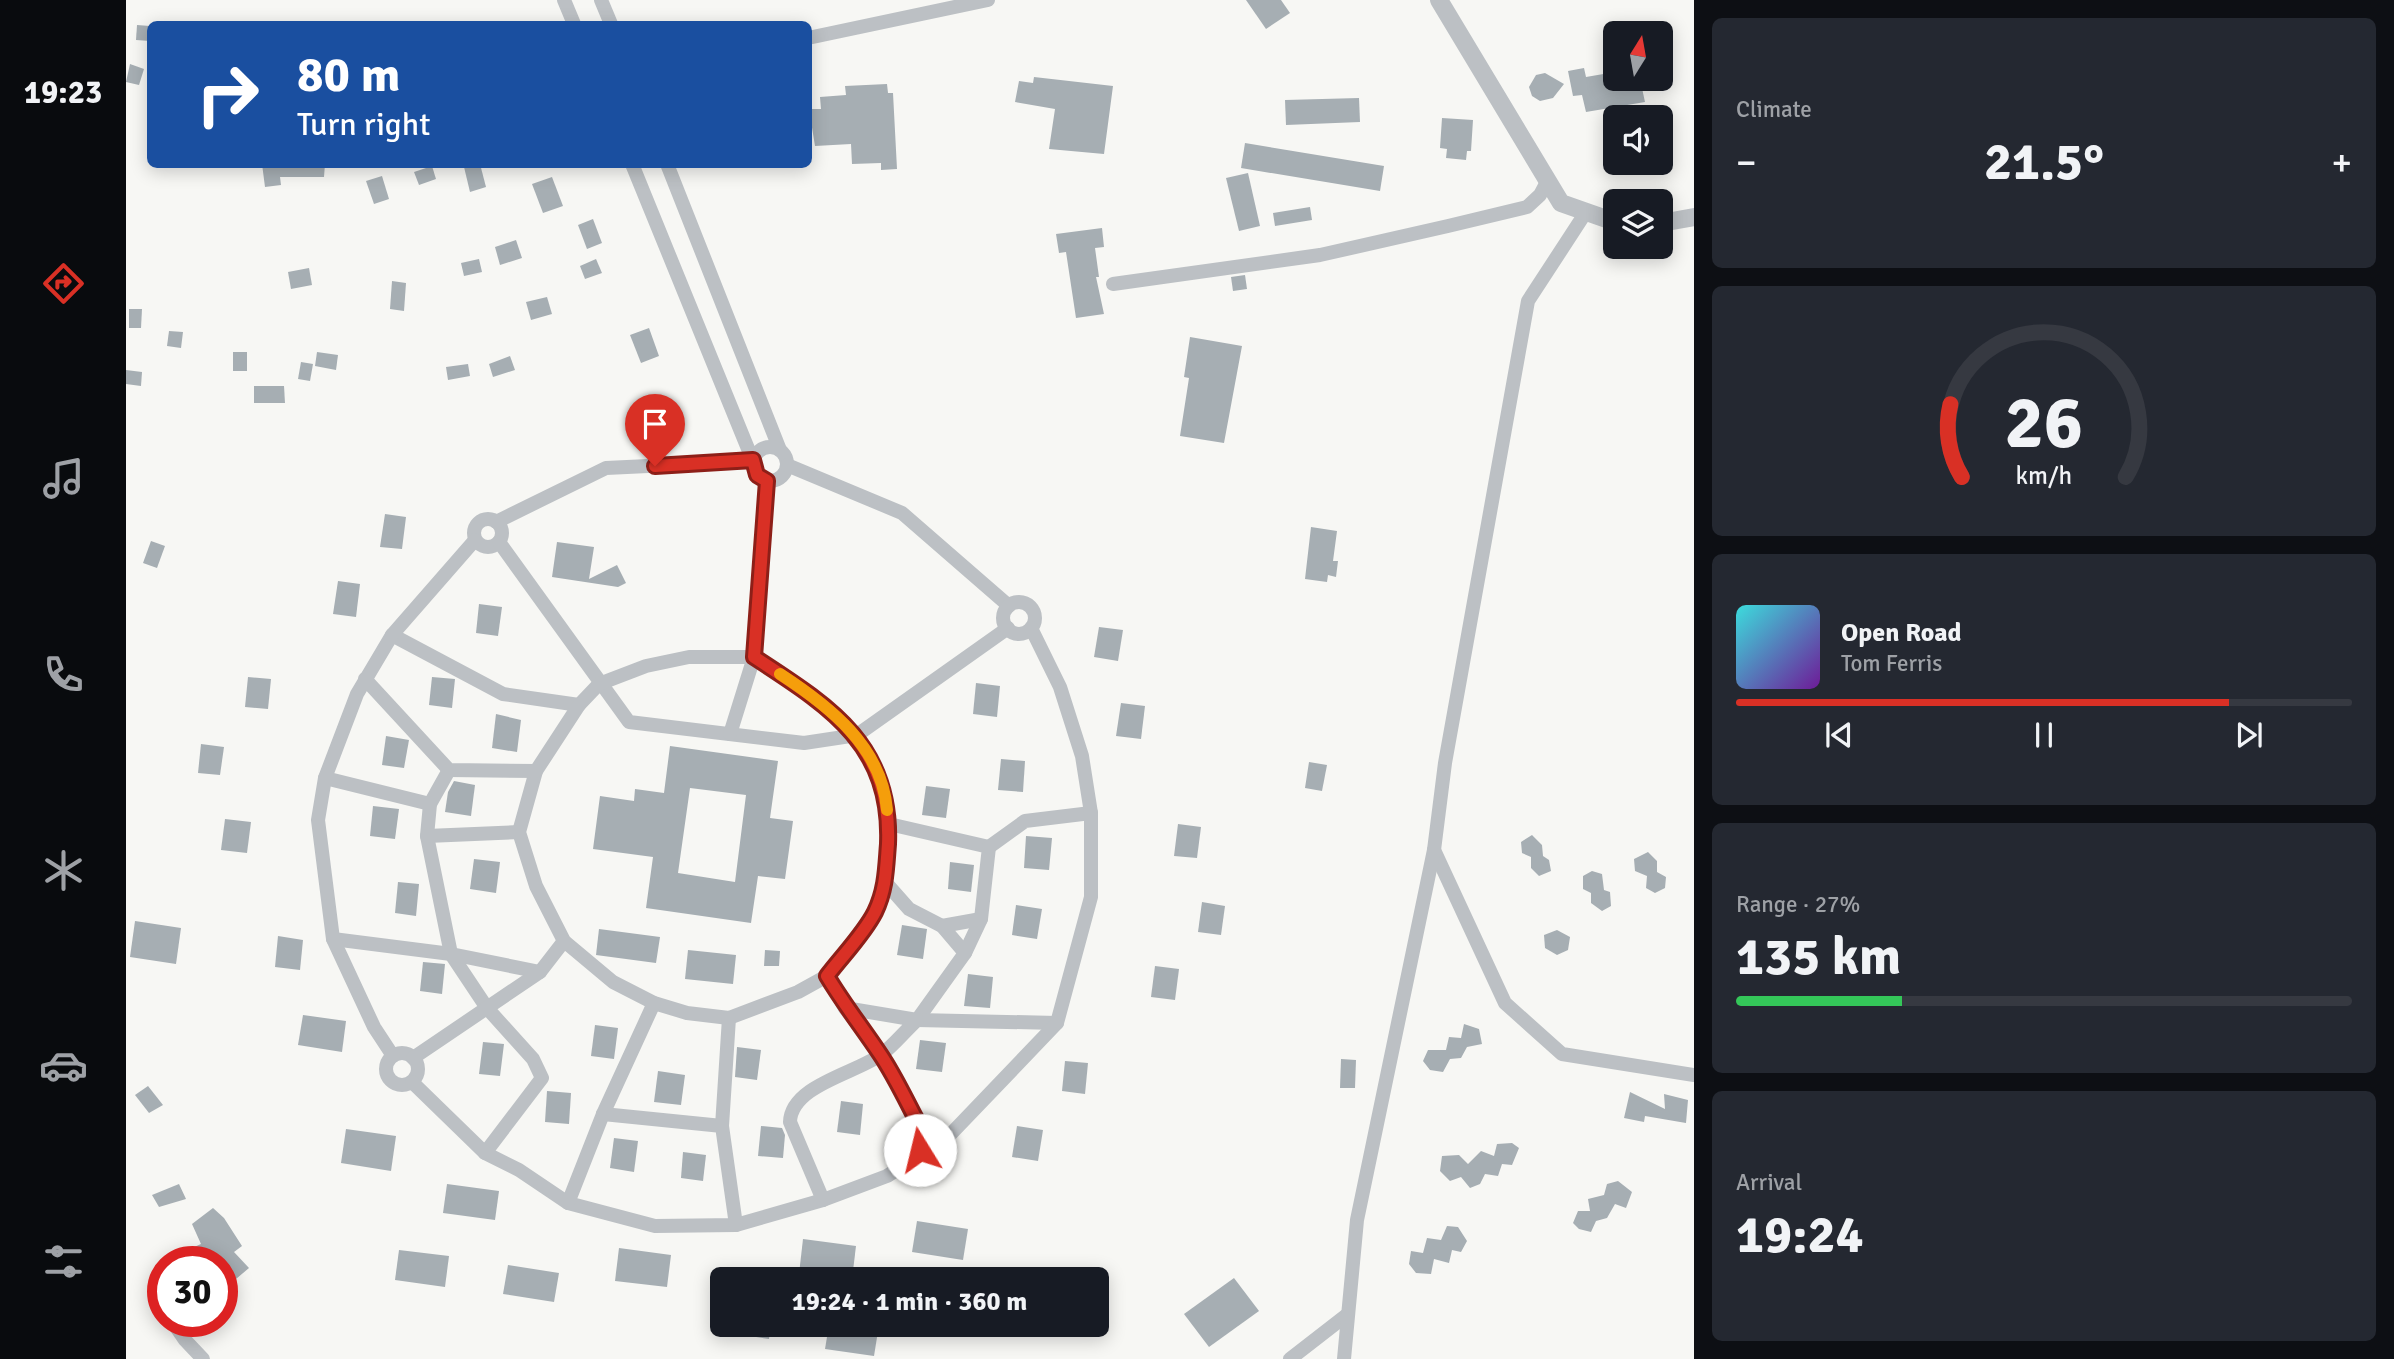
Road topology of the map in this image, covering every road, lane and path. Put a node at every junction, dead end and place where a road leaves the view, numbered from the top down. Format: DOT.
graph roads {
  1 [pos="564,0"];
  2 [pos="601,0"];
  3 [pos="988,0"];
  4 [pos="1439,0"];
  5 [pos="573,21"];
  6 [pos="610,21"];
  7 [pos="812,37"];
  8 [pos="634,168"];
  9 [pos="669,168"];
  10 [pos="1548,180"];
  11 [pos="1586,212"];
  12 [pos="1694,217"];
  13 [pos="1603,218"];
  14 [pos="1673,221"];
  15 [pos="1113,284"];
  16 [pos="780,450"];
  17 [pos="753,460"];
  18 [pos="787,465"];
  19 [pos="767,481"];
  20 [pos="496,522"];
  21 [pos="475,540"];
  22 [pos="499,542"];
  23 [pos="1009,606"];
  24 [pos="1008,628"];
  25 [pos="1031,628"];
  26 [pos="392,635"];
  27 [pos="754,657"];
  28 [pos="365,679"];
  29 [pos="599,684"];
  30 [pos="579,705"];
  31 [pos="730,734"];
  32 [pos="857,735"];
  33 [pos="449,770"];
  34 [pos="536,771"];
  35 [pos="325,778"];
  36 [pos="430,804"];
  37 [pos="1091,813"];
  38 [pos="889,824"];
  39 [pos="519,832"];
  40 [pos="427,836"];
  41 [pos="989,847"];
  42 [pos="1434,850"];
  43 [pos="886,883"];
  44 [pos="981,919"];
  45 [pos="942,926"];
  46 [pos="333,939"];
  47 [pos="564,941"];
  48 [pos="965,953"];
  49 [pos="451,954"];
  50 [pos="540,972"];
  51 [pos="827,976"];
  52 [pos="654,1003"];
  53 [pos="487,1008"];
  54 [pos="845,1008"];
  55 [pos="729,1018"];
  56 [pos="917,1020"];
  57 [pos="1057,1023"];
  58 [pos="393,1055"];
  59 [pos="881,1055"];
  60 [pos="413,1058"];
  61 [pos="1694,1075"];
  62 [pos="412,1082"];
  63 [pos="603,1114"];
  64 [pos="722,1126"];
  65 [pos="925,1136"];
  66 [pos="946,1139"];
  67 [pos="485,1153"];
  68 [pos="921,1154"];
  69 [pos="822,1200"];
  70 [pos="568,1203"];
  71 [pos="736,1225"];
  72 [pos="1348,1314"];
  73 [pos="182,1337"];
  74 [pos="203,1359"];
  75 [pos="1290,1359"];
  76 [pos="1345,1359"];
  1 -- 5 [label="street"];
  2 -- 6 [label="street"];
  3 -- 7 [label="street"];
  4 -- 10 [label="street"];
  8 -- 17 [label="street"];
  9 -- 16 [label="street"];
  10 -- 11 [label="street"];
  10 -- 15 [label="street"];
  11 -- 13 [label="street"];
  11 -- 42 [label="street"];
  12 -- 14 [label="street"];
  16 -- 17 [label="street"];
  16 -- 18 [label="street"];
  17 -- 19 [label="street"];
  17 -- 20 [label="street"];
  18 -- 19 [label="street"];
  18 -- 23 [label="street"];
  19 -- 27 [label="street"];
  20 -- 21 [label="street"];
  20 -- 22 [label="street"];
  21 -- 22 [label="street"];
  21 -- 26 [label="street"];
  22 -- 29 [label="street"];
  23 -- 24 [label="street"];
  23 -- 25 [label="street"];
  24 -- 25 [label="street"];
  24 -- 32 [label="street"];
  25 -- 37 [label="street"];
  26 -- 28 [label="street"];
  26 -- 30 [label="street"];
  27 -- 29 [label="street"];
  27 -- 31 [label="street"];
  27 -- 32 [label="street"];
  28 -- 33 [label="street"];
  28 -- 35 [label="street"];
  29 -- 30 [label="street"];
  29 -- 31 [label="street"];
  30 -- 34 [label="street"];
  31 -- 32 [label="street"];
  32 -- 38 [label="street"];
  33 -- 34 [label="street"];
  33 -- 36 [label="street"];
  34 -- 39 [label="street"];
  35 -- 36 [label="street"];
  35 -- 46 [label="street"];
  36 -- 40 [label="street"];
  37 -- 41 [label="street"];
  37 -- 57 [label="street"];
  38 -- 41 [label="street"];
  38 -- 43 [label="street"];
  39 -- 40 [label="street"];
  39 -- 47 [label="street"];
  40 -- 49 [label="street"];
  41 -- 44 [label="street"];
  42 -- 61 [label="street"];
  42 -- 72 [label="street"];
  43 -- 45 [label="street"];
  43 -- 51 [label="street"];
  44 -- 45 [label="street"];
  44 -- 48 [label="street"];
  45 -- 48 [label="street"];
  46 -- 49 [label="street"];
  46 -- 58 [label="street"];
  47 -- 50 [label="street"];
  47 -- 52 [label="street"];
  48 -- 56 [label="street"];
  49 -- 50 [label="street"];
  49 -- 53 [label="street"];
  50 -- 53 [label="street"];
  51 -- 54 [label="street"];
  51 -- 55 [label="street"];
  52 -- 55 [label="street"];
  52 -- 63 [label="street"];
  53 -- 60 [label="street"];
  53 -- 67 [label="street"];
  54 -- 56 [label="street"];
  54 -- 59 [label="street"];
  55 -- 64 [label="street"];
  56 -- 57 [label="street"];
  56 -- 59 [label="street"];
  57 -- 66 [label="street"];
  58 -- 60 [label="street"];
  58 -- 62 [label="street"];
  59 -- 65 [label="street"];
  59 -- 69 [label="street"];
  60 -- 62 [label="street"];
  62 -- 67 [label="street"];
  63 -- 64 [label="street"];
  63 -- 70 [label="street"];
  64 -- 71 [label="street"];
  65 -- 66 [label="street"];
  65 -- 68 [label="street"];
  66 -- 68 [label="street"];
  67 -- 70 [label="street"];
  68 -- 69 [label="street"];
  69 -- 71 [label="street"];
  70 -- 71 [label="street"];
  72 -- 75 [label="street"];
  72 -- 76 [label="street"];
  73 -- 74 [label="street"];
}
